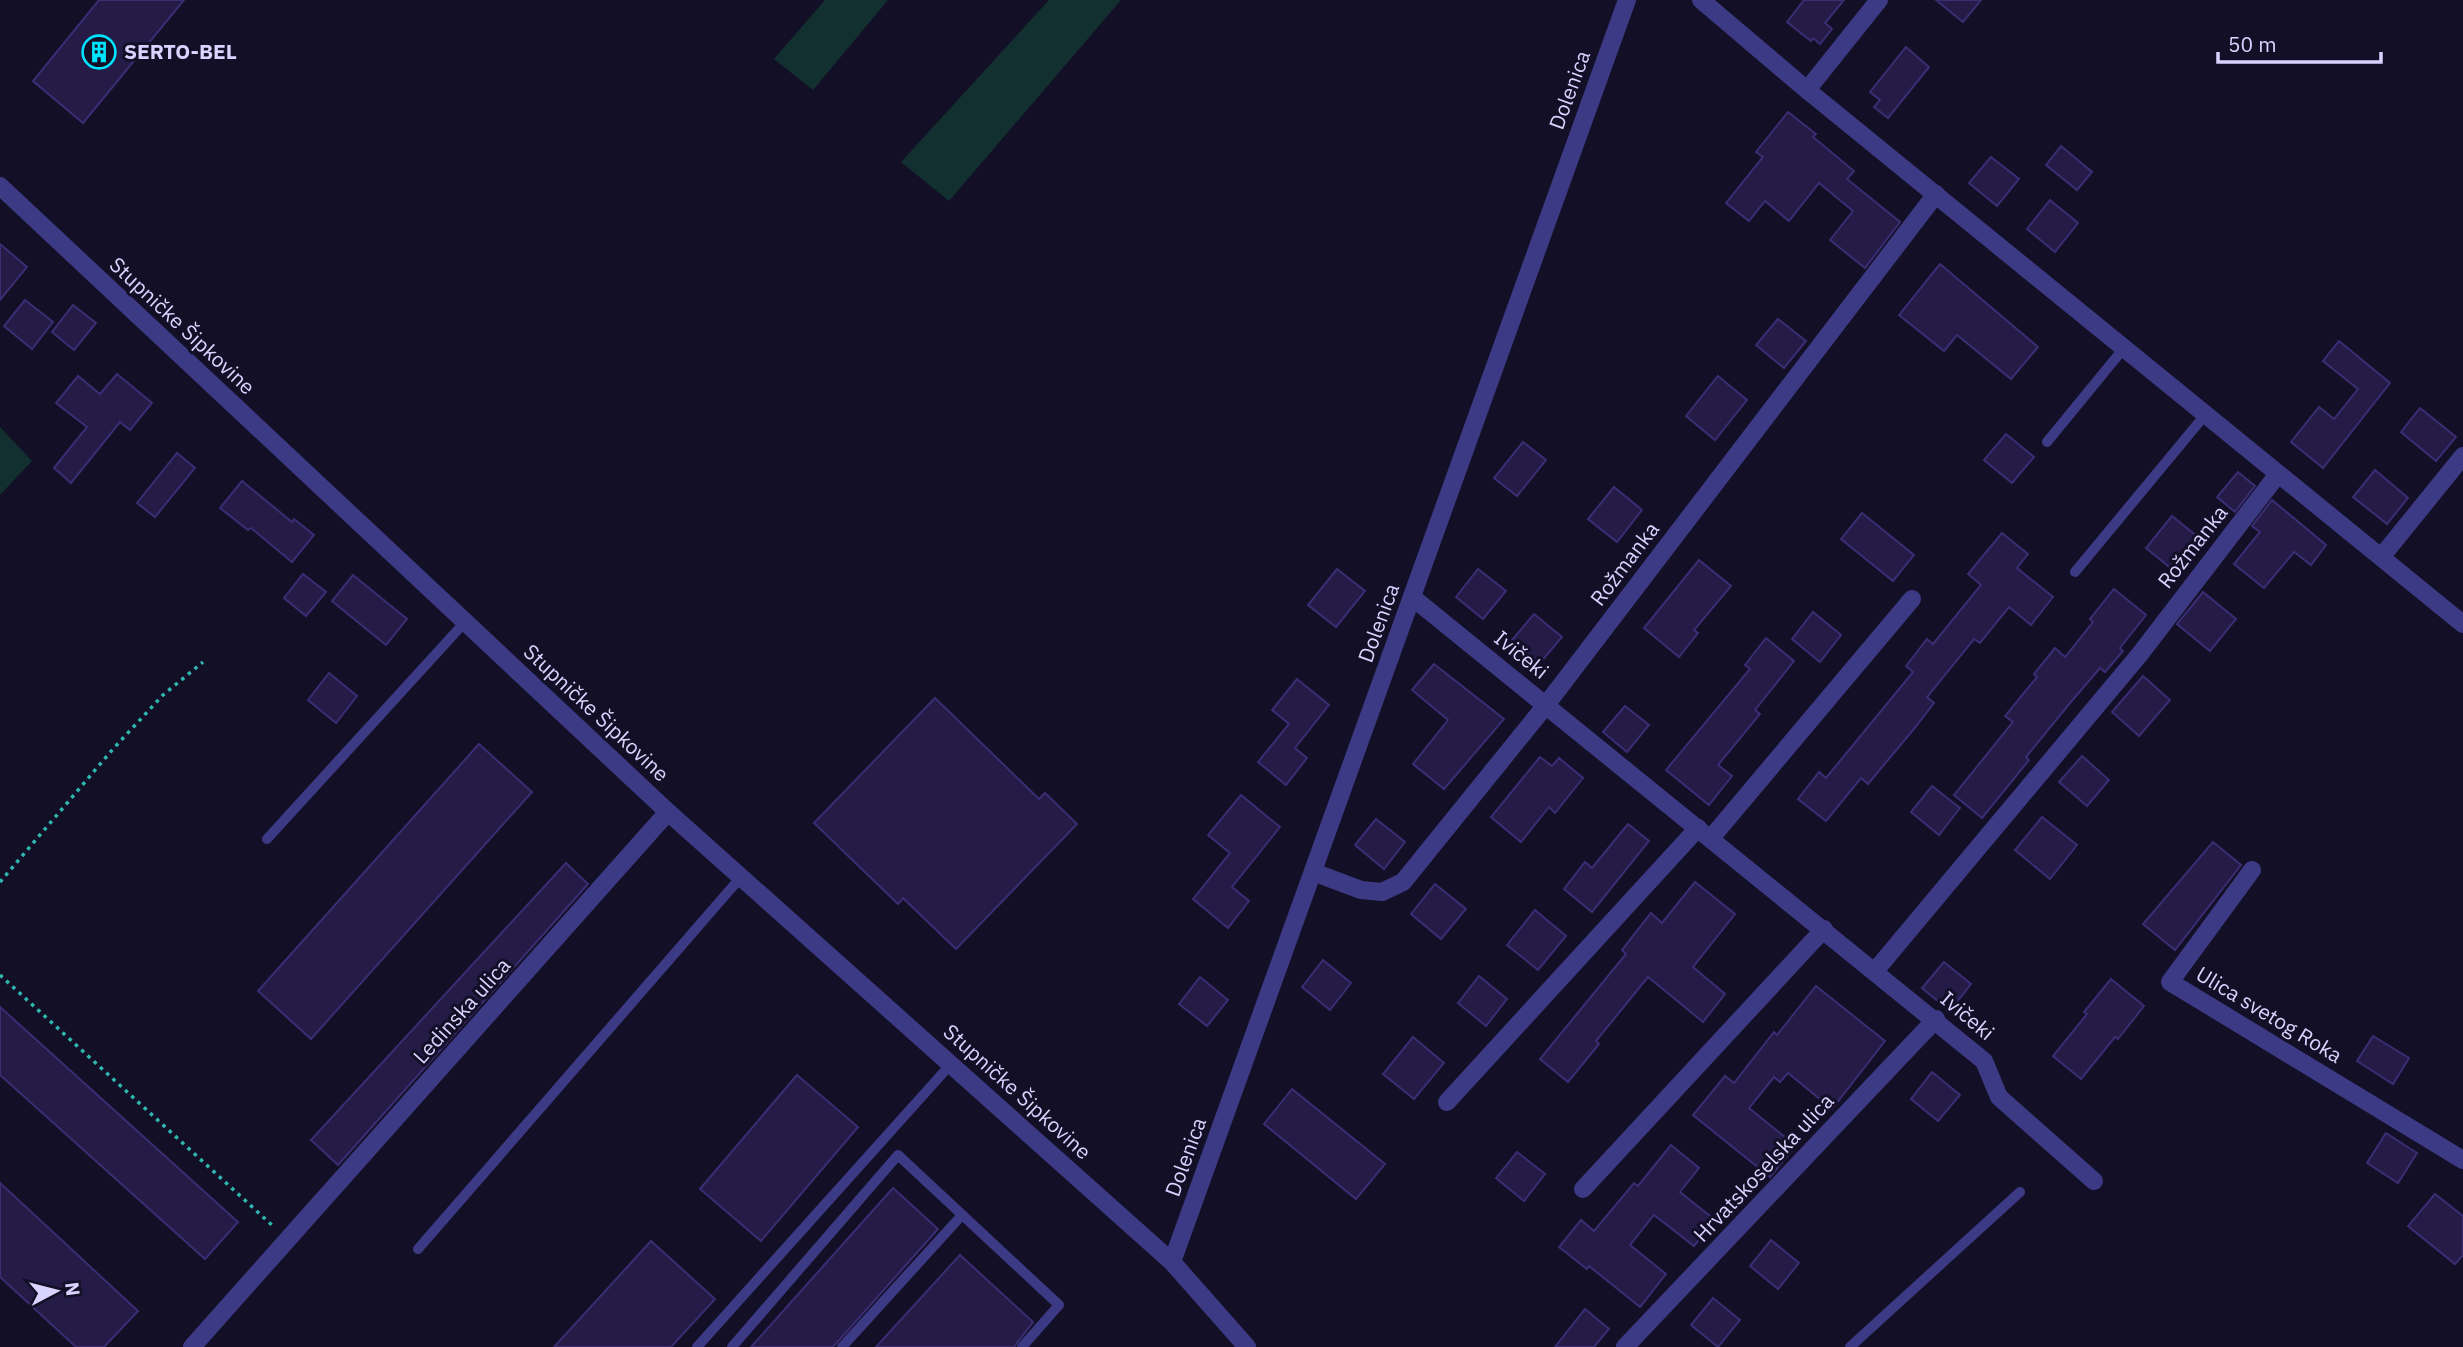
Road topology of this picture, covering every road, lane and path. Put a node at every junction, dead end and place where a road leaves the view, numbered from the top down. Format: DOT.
graph roads {
  1 [pos="1627,0"];
  2 [pos="1701,0"];
  3 [pos="1879,0"];
  4 [pos="1807,89"];
  5 [pos="0,186"];
  6 [pos="1936,194"];
  7 [pos="2124,348"];
  8 [pos="2206,415"];
  9 [pos="2047,442"];
  10 [pos="2463,456"];
  11 [pos="2278,474"];
  12 [pos="2382,556"];
  13 [pos="2075,572"];
  14 [pos="1412,597"];
  15 [pos="1912,599"];
  16 [pos="466,622"];
  17 [pos="2463,624"];
  18 [pos="203,662"];
  19 [pos="1546,705"];
  20 [pos="668,812"];
  21 [pos="1705,833"];
  22 [pos="267,839"];
  23 [pos="2252,870"];
  24 [pos="1313,872"];
  25 [pos="741,877"];
  26 [pos="0,882"];
  27 [pos="1824,929"];
  28 [pos="1875,971"];
  29 [pos="0,975"];
  30 [pos="1936,1020"];
  31 [pos="951,1064"];
  32 [pos="1447,1102"];
  33 [pos="2463,1160"];
  34 [pos="2094,1181"];
  35 [pos="1583,1189"];
  36 [pos="2020,1192"];
  37 [pos="962,1215"];
  38 [pos="289,1240"];
  39 [pos="418,1249"];
  40 [pos="1172,1262"];
  41 [pos="1237,1343"];
  42 [pos="192,1347"];
  43 [pos="696,1347"];
  44 [pos="732,1347"];
  45 [pos="842,1347"];
  46 [pos="1022,1347"];
  47 [pos="1625,1347"];
  48 [pos="1850,1347"];
  1 -- 14 [label="street, Dolenica"];
  2 -- 4 [label="street"];
  3 -- 4 [label="street"];
  4 -- 6 [label="street"];
  5 -- 16 [label="street, Stupničke Šipkovine"];
  6 -- 7 [label="street"];
  6 -- 19 [label="street, Rožmanka"];
  7 -- 8 [label="street"];
  7 -- 9 [label="lane"];
  8 -- 11 [label="street"];
  8 -- 13 [label="lane"];
  10 -- 12 [label="street"];
  11 -- 12 [label="street"];
  11 -- 28 [label="street, Rožmanka"];
  12 -- 17 [label="street"];
  14 -- 19 [label="street, Ivičeki"];
  14 -- 24 [label="street, Dolenica"];
  15 -- 21 [label="street"];
  16 -- 20 [label="street, Stupničke Šipkovine"];
  16 -- 22 [label="lane"];
  18 -- 26 [label="path"];
  19 -- 21 [label="street, Ivičeki"];
  19 -- 24 [label="street, Rožmanka"];
  20 -- 25 [label="street, Stupničke Šipkovine"];
  20 -- 38 [label="street, Ledinska ulica"];
  21 -- 27 [label="street, Ivičeki"];
  21 -- 32 [label="street"];
  23 -- 33 [label="street, Ulica svetog Roka"];
  24 -- 40 [label="street, Dolenica"];
  25 -- 31 [label="street, Stupničke Šipkovine"];
  25 -- 39 [label="lane"];
  27 -- 28 [label="street, Ivičeki"];
  27 -- 35 [label="street"];
  28 -- 30 [label="street, Ivičeki"];
  29 -- 38 [label="path"];
  30 -- 34 [label="street, Ivičeki"];
  30 -- 47 [label="street, Hrvatskoselska ulica"];
  31 -- 40 [label="street, Stupničke Šipkovine"];
  31 -- 43 [label="lane"];
  36 -- 48 [label="lane"];
  37 -- 44 [label="lane"];
  37 -- 45 [label="lane"];
  37 -- 46 [label="lane"];
  38 -- 42 [label="street, Ledinska ulica"];
  40 -- 41 [label="street"];
}
